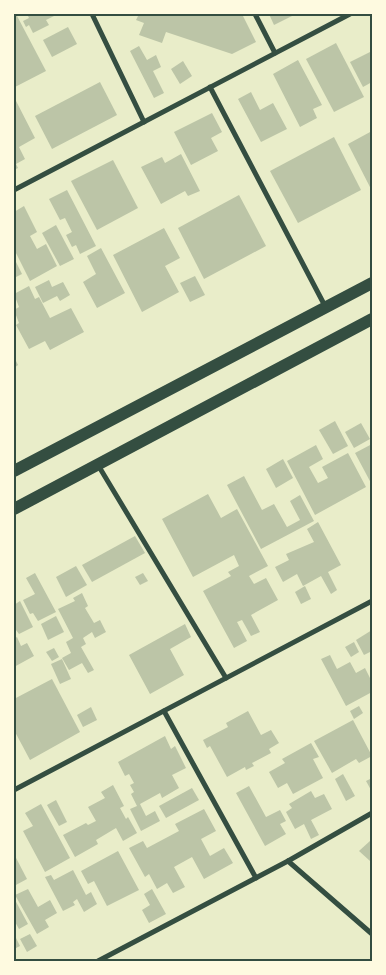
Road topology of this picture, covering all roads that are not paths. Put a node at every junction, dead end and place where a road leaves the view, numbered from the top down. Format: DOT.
graph roads {
  1 [pos="92,14"];
  2 [pos="255,14"];
  3 [pos="350,14"];
  4 [pos="275,53"];
  5 [pos="210,87"];
  6 [pos="144,122"];
  7 [pos="14,190"];
  8 [pos="372,283"];
  9 [pos="325,307"];
  10 [pos="372,320"];
  11 [pos="98,464"];
  12 [pos="14,471"];
  13 [pos="14,509"];
  14 [pos="372,601"];
  15 [pos="226,678"];
  16 [pos="164,711"];
  17 [pos="14,790"];
  18 [pos="372,813"];
  19 [pos="288,862"];
  20 [pos="256,878"];
  21 [pos="372,934"];
  22 [pos="98,961"];
  1 -- 6 [label="street"];
  2 -- 4 [label="street"];
  3 -- 4 [label="street"];
  4 -- 5 [label="street"];
  5 -- 6 [label="street"];
  5 -- 9 [label="street"];
  6 -- 7 [label="street"];
  8 -- 9 [label="main road"];
  9 -- 12 [label="main road"];
  10 -- 11 [label="main road"];
  11 -- 13 [label="main road"];
  11 -- 15 [label="street"];
  14 -- 15 [label="street"];
  15 -- 16 [label="street"];
  16 -- 17 [label="street"];
  16 -- 20 [label="street"];
  18 -- 19 [label="street"];
  19 -- 20 [label="street"];
  19 -- 21 [label="street"];
  20 -- 22 [label="street"];
}
